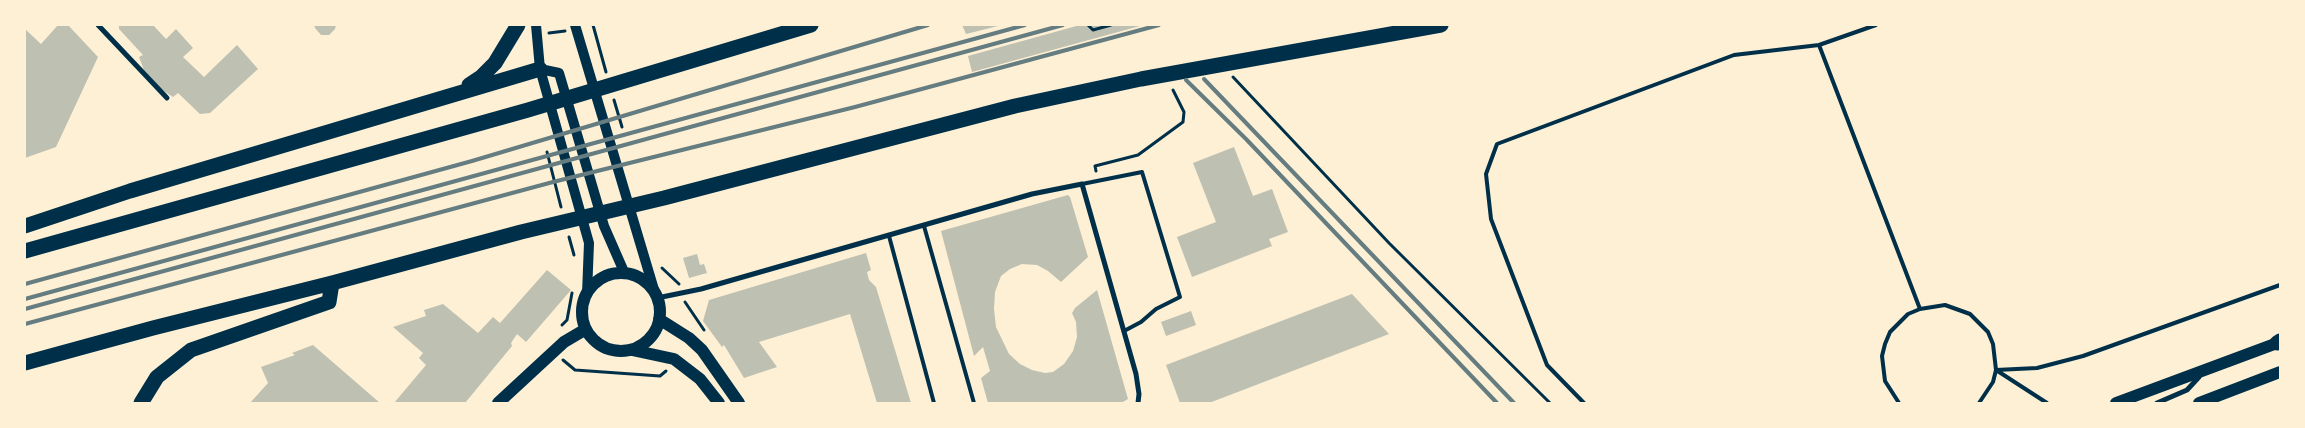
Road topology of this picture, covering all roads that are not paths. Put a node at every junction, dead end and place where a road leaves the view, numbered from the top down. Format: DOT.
graph roads {
  1 [pos="98,25"];
  2 [pos="518,25"];
  3 [pos="536,25"];
  4 [pos="575,25"];
  5 [pos="811,25"];
  6 [pos="1441,25"];
  7 [pos="1876,25"];
  8 [pos="1820,45"];
  9 [pos="540,69"];
  10 [pos="456,93"];
  11 [pos="167,98"];
  12 [pos="1082,184"];
  13 [pos="25,226"];
  14 [pos="924,226"];
  15 [pos="889,236"];
  16 [pos="25,252"];
  17 [pos="625,274"];
  18 [pos="332,283"];
  19 [pos="2280,284"];
  20 [pos="587,294"];
  21 [pos="656,296"];
  22 [pos="1920,308"];
  23 [pos="659,319"];
  24 [pos="586,329"];
  25 [pos="1124,331"];
  26 [pos="2279,342"];
  27 [pos="632,350"];
  28 [pos="25,363"];
  29 [pos="2206,369"];
  30 [pos="1996,370"];
  31 [pos="2280,372"];
  32 [pos="141,403"];
  33 [pos="498,403"];
  34 [pos="719,403"];
  35 [pos="739,403"];
  36 [pos="934,403"];
  37 [pos="974,403"];
  38 [pos="1138,403"];
  39 [pos="1584,403"];
  40 [pos="1899,403"];
  41 [pos="1979,403"];
  42 [pos="2047,403"];
  43 [pos="2116,403"];
  44 [pos="2157,403"];
  45 [pos="2199,403"];
  1 -- 11 [label="street"];
  2 -- 10 [label="highway"];
  3 -- 9 [label="main road"];
  4 -- 21 [label="main road"];
  5 -- 16 [label="highway"];
  6 -- 18 [label="highway"];
  7 -- 8 [label="lane"];
  8 -- 22 [label="lane"];
  8 -- 39 [label="lane"];
  9 -- 10 [label="highway"];
  9 -- 17 [label="main road"];
  9 -- 20 [label="main road"];
  10 -- 13 [label="highway"];
  12 -- 14 [label="street"];
  12 -- 25 [label="street"];
  12 -- 25 [label="lane"];
  14 -- 15 [label="street"];
  14 -- 37 [label="lane"];
  15 -- 21 [label="street"];
  15 -- 36 [label="lane"];
  17 -- 20 [label="main road"];
  17 -- 21 [label="main road"];
  18 -- 28 [label="highway"];
  18 -- 32 [label="highway"];
  19 -- 30 [label="lane"];
  20 -- 24 [label="main road"];
  21 -- 23 [label="main road"];
  22 -- 30 [label="lane"];
  22 -- 40 [label="lane"];
  23 -- 27 [label="main road"];
  23 -- 35 [label="main road"];
  24 -- 27 [label="main road"];
  24 -- 33 [label="main road"];
  25 -- 38 [label="street"];
  26 -- 29 [label="main road"];
  27 -- 34 [label="main road"];
  29 -- 43 [label="main road"];
  29 -- 44 [label="street"];
  30 -- 41 [label="lane"];
  30 -- 42 [label="lane"];
  31 -- 45 [label="main road"];
}
